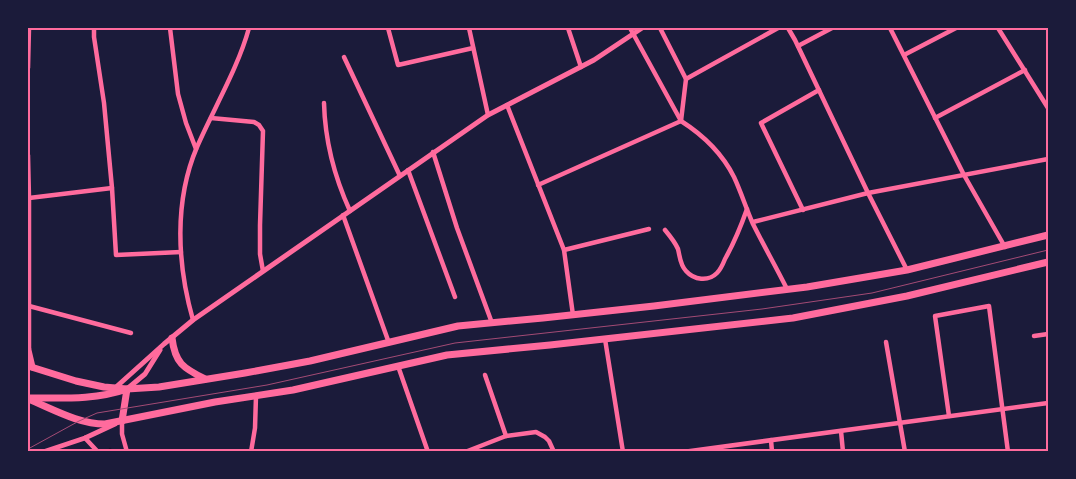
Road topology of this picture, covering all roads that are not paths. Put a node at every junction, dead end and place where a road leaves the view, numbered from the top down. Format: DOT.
graph roads {
  1 [pos="29,28"];
  2 [pos="94,28"];
  3 [pos="170,28"];
  4 [pos="248,28"];
  5 [pos="388,28"];
  6 [pos="469,28"];
  7 [pos="568,28"];
  8 [pos="630,28"];
  9 [pos="642,28"];
  10 [pos="660,28"];
  11 [pos="778,28"];
  12 [pos="788,28"];
  13 [pos="832,28"];
  14 [pos="890,28"];
  15 [pos="956,28"];
  16 [pos="998,28"];
  17 [pos="634,33"];
  18 [pos="798,46"];
  19 [pos="473,48"];
  20 [pos="904,55"];
  21 [pos="344,57"];
  22 [pos="581,67"];
  23 [pos="28,68"];
  24 [pos="1025,70"];
  25 [pos="686,79"];
  26 [pos="819,90"];
  27 [pos="324,102"];
  28 [pos="507,105"];
  29 [pos="1048,108"];
  30 [pos="488,115"];
  31 [pos="211,118"];
  32 [pos="935,118"];
  33 [pos="681,121"];
  34 [pos="196,149"];
  35 [pos="433,152"];
  36 [pos="28,155"];
  37 [pos="1048,159"];
  38 [pos="408,170"];
  39 [pos="964,175"];
  40 [pos="400,176"];
  41 [pos="28,180"];
  42 [pos="538,185"];
  43 [pos="112,188"];
  44 [pos="868,194"];
  45 [pos="29,198"];
  46 [pos="747,209"];
  47 [pos="802,210"];
  48 [pos="350,211"];
  49 [pos="343,215"];
  50 [pos="753,222"];
  51 [pos="649,229"];
  52 [pos="665,230"];
  53 [pos="1048,235"];
  54 [pos="1004,247"];
  55 [pos="564,250"];
  56 [pos="181,252"];
  57 [pos="1048,262"];
  58 [pos="907,270"];
  59 [pos="264,271"];
  60 [pos="787,289"];
  61 [pos="455,297"];
  62 [pos="29,306"];
  63 [pos="573,315"];
  64 [pos="193,320"];
  65 [pos="492,323"];
  66 [pos="131,333"];
  67 [pos="1048,334"];
  68 [pos="1034,336"];
  69 [pos="172,338"];
  70 [pos="606,339"];
  71 [pos="886,342"];
  72 [pos="389,343"];
  73 [pos="164,344"];
  74 [pos="28,348"];
  75 [pos="398,366"];
  76 [pos="29,368"];
  77 [pos="485,376"];
  78 [pos="206,379"];
  79 [pos="115,388"];
  80 [pos="127,389"];
  81 [pos="256,396"];
  82 [pos="28,398"];
  83 [pos="1048,403"];
  84 [pos="1003,409"];
  85 [pos="949,416"];
  86 [pos="122,420"];
  87 [pos="900,423"];
  88 [pos="841,431"];
  89 [pos="506,436"];
  90 [pos="84,438"];
  91 [pos="771,440"];
  92 [pos="703,450"];
  93 [pos="43,452"];
  94 [pos="98,452"];
  95 [pos="127,452"];
  96 [pos="251,452"];
  97 [pos="428,452"];
  98 [pos="465,452"];
  99 [pos="554,452"];
  100 [pos="623,452"];
  101 [pos="683,452"];
  102 [pos="772,452"];
  103 [pos="843,452"];
  104 [pos="905,452"];
  105 [pos="1008,452"];
  1 -- 23 [label="street"];
  2 -- 43 [label="street"];
  3 -- 34 [label="street"];
  4 -- 31 [label="street"];
  5 -- 19 [label="street"];
  6 -- 19 [label="street"];
  7 -- 22 [label="street"];
  8 -- 17 [label="street"];
  9 -- 17 [label="street"];
  10 -- 25 [label="street"];
  11 -- 25 [label="street"];
  12 -- 18 [label="street"];
  13 -- 18 [label="street"];
  14 -- 20 [label="street"];
  15 -- 20 [label="street"];
  16 -- 24 [label="street"];
  17 -- 22 [label="street"];
  17 -- 33 [label="street"];
  18 -- 26 [label="street"];
  19 -- 30 [label="street"];
  20 -- 32 [label="street"];
  21 -- 40 [label="street"];
  22 -- 28 [label="street"];
  24 -- 29 [label="street"];
  24 -- 32 [label="street"];
  25 -- 33 [label="street"];
  26 -- 44 [label="street"];
  26 -- 47 [label="street"];
  27 -- 48 [label="street"];
  28 -- 30 [label="street"];
  28 -- 42 [label="street"];
  30 -- 35 [label="street"];
  31 -- 34 [label="street"];
  31 -- 59 [label="street"];
  32 -- 39 [label="street"];
  33 -- 42 [label="street"];
  33 -- 46 [label="street"];
  34 -- 56 [label="street"];
  35 -- 38 [label="street"];
  35 -- 65 [label="street"];
  36 -- 41 [label="street"];
  37 -- 39 [label="street"];
  38 -- 40 [label="street"];
  38 -- 61 [label="street"];
  39 -- 44 [label="street"];
  39 -- 54 [label="street"];
  40 -- 48 [label="street"];
  41 -- 45 [label="street"];
  42 -- 55 [label="street"];
  43 -- 45 [label="street"];
  43 -- 56 [label="street"];
  44 -- 47 [label="street"];
  44 -- 58 [label="street"];
  45 -- 62 [label="street"];
  46 -- 50 [label="street"];
  46 -- 52 [label="street"];
  47 -- 50 [label="street"];
  48 -- 49 [label="street"];
  49 -- 59 [label="street"];
  49 -- 72 [label="street"];
  50 -- 60 [label="street"];
  51 -- 55 [label="street"];
  53 -- 54 [label="main road"];
  54 -- 58 [label="main road"];
  55 -- 63 [label="street"];
  56 -- 64 [label="street"];
  57 -- 70 [label="main road"];
  58 -- 60 [label="main road"];
  59 -- 64 [label="street"];
  60 -- 63 [label="main road"];
  62 -- 66 [label="street"];
  62 -- 74 [label="street"];
  63 -- 65 [label="main road"];
  64 -- 69 [label="street"];
  65 -- 72 [label="main road"];
  67 -- 68 [label="street"];
  69 -- 73 [label="street"];
  69 -- 78 [label="main road"];
  70 -- 75 [label="main road"];
  70 -- 100 [label="street"];
  71 -- 87 [label="street"];
  72 -- 78 [label="main road"];
  73 -- 79 [label="street"];
  73 -- 80 [label="street"];
  74 -- 76 [label="main road"];
  75 -- 81 [label="main road"];
  75 -- 97 [label="street"];
  76 -- 79 [label="main road"];
  77 -- 89 [label="street"];
  78 -- 80 [label="main road"];
  79 -- 80 [label="main road"];
  80 -- 82 [label="main road"];
  80 -- 86 [label="main road"];
  81 -- 86 [label="main road"];
  81 -- 96 [label="street"];
  82 -- 86 [label="main road"];
  83 -- 84 [label="street"];
  84 -- 85 [label="street"];
  84 -- 85 [label="street"];
  84 -- 105 [label="street"];
  85 -- 87 [label="street"];
  86 -- 90 [label="street"];
  86 -- 95 [label="street"];
  87 -- 88 [label="street"];
  87 -- 104 [label="street"];
  88 -- 91 [label="street"];
  88 -- 103 [label="street"];
  89 -- 98 [label="street"];
  89 -- 99 [label="street"];
  90 -- 93 [label="street"];
  90 -- 94 [label="street"];
  91 -- 92 [label="street"];
  91 -- 102 [label="street"];
  92 -- 101 [label="street"];
}
